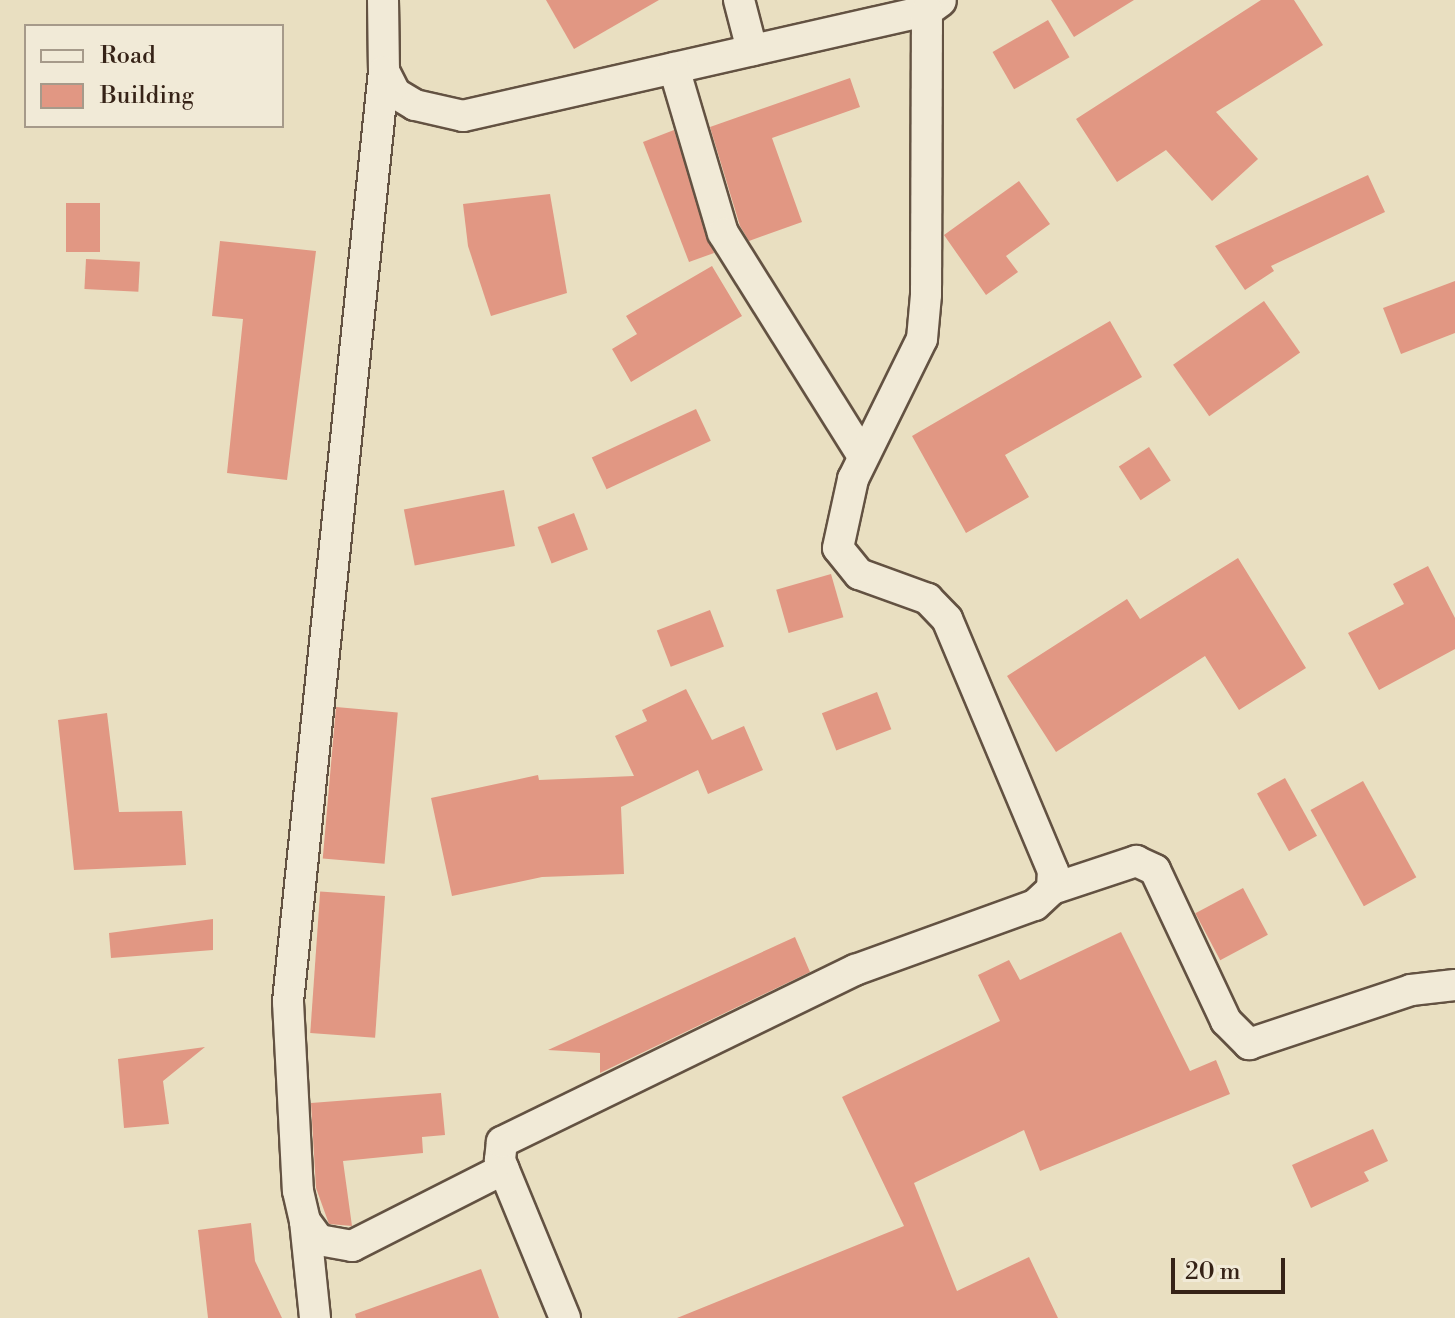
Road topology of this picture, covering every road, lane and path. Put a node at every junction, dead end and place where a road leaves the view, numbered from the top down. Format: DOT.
graph roads {
  1 [pos="383,0"];
  2 [pos="739,0"];
  3 [pos="935,5"];
  4 [pos="752,50"];
  5 [pos="674,68"];
  6 [pos="384,71"];
  7 [pos="863,456"];
  8 [pos="1052,889"];
  9 [pos="1455,985"];
  10 [pos="504,1169"];
  11 [pos="305,1221"];
  12 [pos="315,1318"];
  13 [pos="565,1318"];
  1 -- 6 [label="street"];
  2 -- 4 [label="street"];
  3 -- 4 [label="street"];
  3 -- 7 [label="street"];
  4 -- 5 [label="street"];
  5 -- 6 [label="street"];
  5 -- 7 [label="street"];
  6 -- 11 [label="street"];
  7 -- 8 [label="street"];
  8 -- 9 [label="street"];
  8 -- 10 [label="street"];
  10 -- 11 [label="street"];
  10 -- 13 [label="street"];
  11 -- 12 [label="street"];
}
